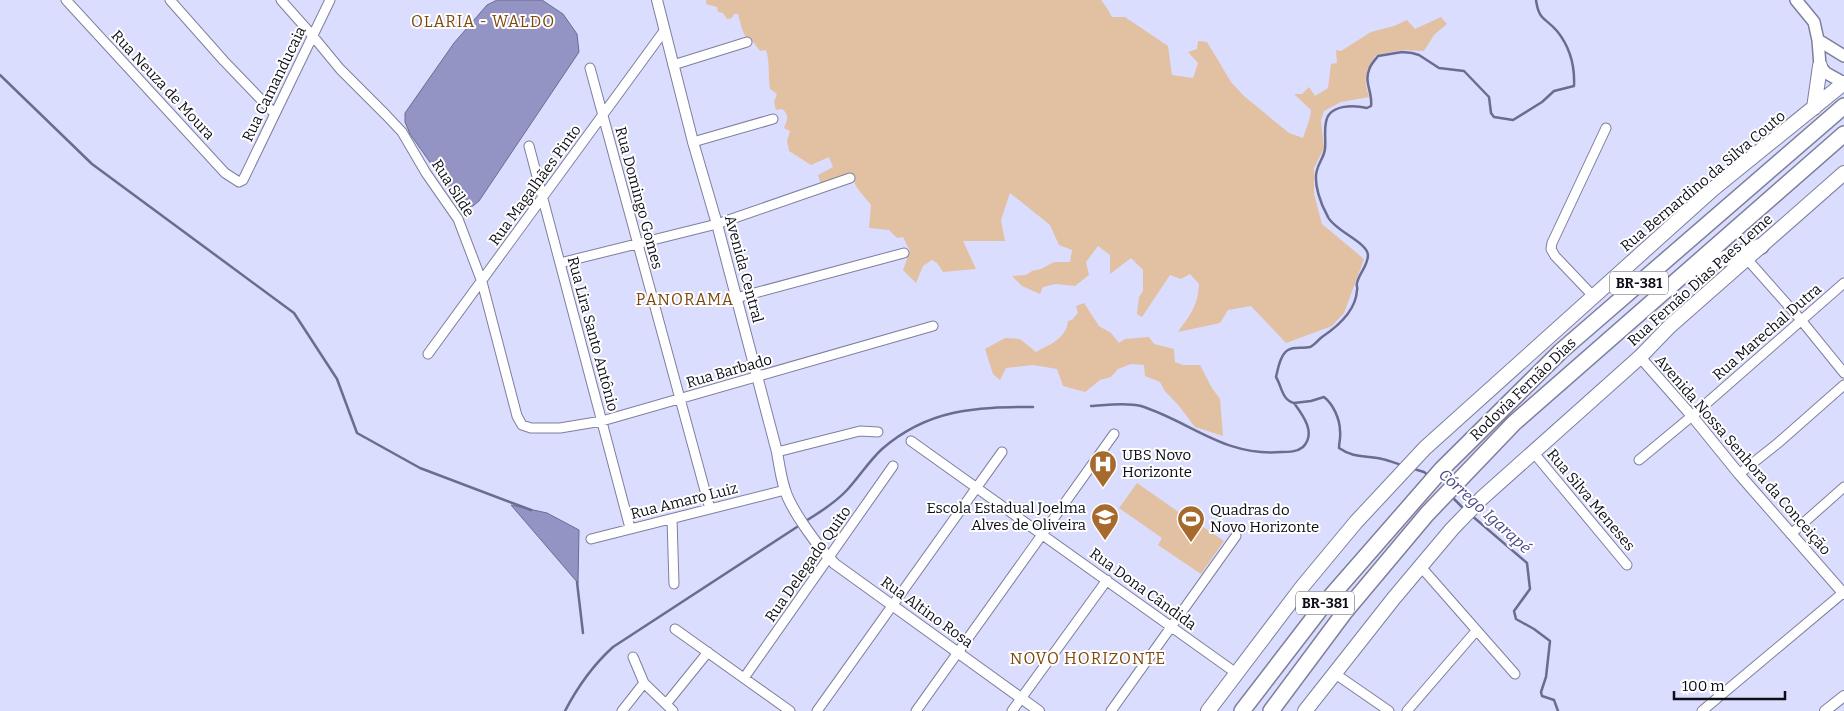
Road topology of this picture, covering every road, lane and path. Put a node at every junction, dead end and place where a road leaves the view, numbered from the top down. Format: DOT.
graph roads {
  1 [pos="66,0"];
  2 [pos="170,0"];
  3 [pos="281,0"];
  4 [pos="330,0"];
  5 [pos="657,0"];
  6 [pos="1796,0"];
  7 [pos="664,31"];
  8 [pos="312,35"];
  9 [pos="1818,40"];
  10 [pos="747,42"];
  11 [pos="1844,56"];
  12 [pos="673,65"];
  13 [pos="1820,66"];
  14 [pos="590,68"];
  15 [pos="1844,83"];
  16 [pos="1844,106"];
  17 [pos="1814,108"];
  18 [pos="275,114"];
  19 [pos="602,116"];
  20 [pos="773,119"];
  21 [pos="1606,128"];
  22 [pos="1844,134"];
  23 [pos="693,142"];
  24 [pos="529,146"];
  25 [pos="1844,173"];
  26 [pos="850,178"];
  27 [pos="243,180"];
  28 [pos="542,197"];
  29 [pos="717,224"];
  30 [pos="637,244"];
  31 [pos="1760,246"];
  32 [pos="904,253"];
  33 [pos="1747,259"];
  34 [pos="560,263"];
  35 [pos="482,282"];
  36 [pos="1844,283"];
  37 [pos="1594,296"];
  38 [pos="736,298"];
  39 [pos="1801,320"];
  40 [pos="1624,325"];
  41 [pos="933,326"];
  42 [pos="428,354"];
  43 [pos="1640,357"];
  44 [pos="1844,373"];
  45 [pos="756,377"];
  46 [pos="1844,385"];
  47 [pos="680,400"];
  48 [pos="1692,416"];
  49 [pos="602,421"];
  50 [pos="531,428"];
  51 [pos="878,432"];
  52 [pos="1114,434"];
  53 [pos="911,441"];
  54 [pos="777,452"];
  55 [pos="1002,452"];
  56 [pos="1533,452"];
  57 [pos="1639,460"];
  58 [pos="893,466"];
  59 [pos="1739,474"];
  60 [pos="976,487"];
  61 [pos="1844,487"];
  62 [pos="785,490"];
  63 [pos="710,509"];
  64 [pos="672,519"];
  65 [pos="630,528"];
  66 [pos="807,528"];
  67 [pos="1042,534"];
  68 [pos="1791,534"];
  69 [pos="1236,536"];
  70 [pos="591,539"];
  71 [pos="829,558"];
  72 [pos="1627,565"];
  73 [pos="1421,567"];
  74 [pos="1106,580"];
  75 [pos="674,584"];
  76 [pos="1844,593"];
  77 [pos="892,605"];
  78 [pos="1172,626"];
  79 [pos="675,629"];
  80 [pos="1476,631"];
  81 [pos="708,652"];
  82 [pos="957,652"];
  83 [pos="633,657"];
  84 [pos="1236,673"];
  85 [pos="1334,673"];
  86 [pos="1515,674"];
  87 [pos="744,678"];
  88 [pos="644,683"];
  89 [pos="1844,696"];
  90 [pos="1021,698"];
  91 [pos="670,708"];
  92 [pos="1704,710"];
  93 [pos="622,711"];
  94 [pos="790,711"];
  95 [pos="817,711"];
  96 [pos="916,711"];
  97 [pos="1012,711"];
  98 [pos="1038,711"];
  99 [pos="1110,711"];
  100 [pos="1208,711"];
  101 [pos="1242,711"];
  102 [pos="1270,711"];
  103 [pos="1304,711"];
  104 [pos="1389,711"];
  105 [pos="1408,711"];
  106 [pos="1824,711"];
  1 -- 27 [label="street, Rua Neuza de Moura"];
  2 -- 18 [label="street"];
  3 -- 8 [label="street, Rua Silde"];
  4 -- 8 [label="street, Rua Camanducaia"];
  5 -- 7 [label="street, Avenida Central"];
  6 -- 9 [label="main road"];
  7 -- 12 [label="street, Avenida Central"];
  7 -- 19 [label="street, Rua Magalhães Pinto"];
  8 -- 18 [label="street, Rua Camanducaia"];
  8 -- 35 [label="street, Rua Silde"];
  9 -- 11 [label="main road"];
  9 -- 13 [label="main road"];
  10 -- 12 [label="street"];
  12 -- 23 [label="street, Avenida Central"];
  13 -- 15 [label="main road"];
  13 -- 17 [label="main road"];
  14 -- 19 [label="street, Rua Domingo Gomes"];
  15 -- 17 [label="main road, Rua Bernardino da Silva Couto"];
  16 -- 101 [label="highway, Rodovia Fernão Dias / BR-381"];
  17 -- 37 [label="main road, Rua Bernardino da Silva Couto"];
  18 -- 27 [label="street, Rua Camanducaia"];
  19 -- 28 [label="street, Rua Magalhães Pinto"];
  19 -- 30 [label="street, Rua Domingo Gomes"];
  20 -- 23 [label="street"];
  21 -- 37 [label="street"];
  22 -- 40 [label="highway, Rodovia Fernão Dias / BR-381"];
  23 -- 29 [label="street, Avenida Central"];
  24 -- 28 [label="street, Rua Lira Santo Antônio"];
  25 -- 31 [label="main road, Rua Fernão Dias Paes Leme"];
  26 -- 29 [label="street"];
  28 -- 34 [label="street, Rua Lira Santo Antônio"];
  28 -- 35 [label="street, Rua Magalhães Pinto"];
  29 -- 30 [label="street"];
  29 -- 38 [label="street, Avenida Central"];
  30 -- 34 [label="street"];
  30 -- 47 [label="street, Rua Domingo Gomes"];
  31 -- 33 [label="main road, Rua Fernão Dias Paes Leme"];
  31 -- 40 [label="highway"];
  32 -- 38 [label="street"];
  33 -- 39 [label="street"];
  33 -- 43 [label="main road, Rua Fernão Dias Paes Leme"];
  34 -- 49 [label="street, Rua Lira Santo Antônio"];
  35 -- 42 [label="street, Rua Magalhães Pinto"];
  35 -- 50 [label="street, Rua Silde"];
  36 -- 39 [label="street, Rua Marechal Dutra"];
  37 -- 84 [label="main road, Rua Bernardino da Silva Couto"];
  38 -- 45 [label="street, Avenida Central"];
  39 -- 44 [label="street"];
  39 -- 48 [label="street, Rua Marechal Dutra"];
  40 -- 102 [label="highway, Rodovia Fernão Dias / BR-381"];
  41 -- 45 [label="street, Rua Barbado"];
  43 -- 48 [label="street, Avenida Nossa Senhora da Conceição"];
  43 -- 56 [label="main road, Rua Fernão Dias Paes Leme"];
  45 -- 47 [label="street, Rua Barbado"];
  45 -- 54 [label="street, Avenida Central"];
  46 -- 59 [label="street"];
  47 -- 49 [label="street, Rua Barbado"];
  47 -- 63 [label="street, Rua Domingo Gomes"];
  48 -- 57 [label="street, Rua Marechal Dutra"];
  48 -- 59 [label="street, Avenida Nossa Senhora da Conceição"];
  49 -- 50 [label="street, Rua Barbado"];
  49 -- 65 [label="street, Rua Lira Santo Antônio"];
  51 -- 54 [label="street"];
  52 -- 67 [label="street"];
  53 -- 60 [label="street, Rua Dona Cândida"];
  54 -- 62 [label="street, Avenida Central"];
  55 -- 60 [label="street"];
  56 -- 72 [label="street, Rua Silva Meneses"];
  56 -- 73 [label="main road, Rua Fernão Dias Paes Leme"];
  58 -- 71 [label="street, Rua Delegado Quito"];
  59 -- 68 [label="street, Avenida Nossa Senhora da Conceição"];
  60 -- 67 [label="street, Rua Dona Cândida"];
  60 -- 77 [label="street"];
  61 -- 68 [label="street"];
  62 -- 63 [label="street, Rua Amaro Luiz"];
  62 -- 66 [label="street, Avenida Central"];
  63 -- 64 [label="street, Rua Amaro Luiz"];
  64 -- 65 [label="street, Rua Amaro Luiz"];
  64 -- 75 [label="street"];
  65 -- 70 [label="street, Rua Amaro Luiz"];
  66 -- 71 [label="street, Rua Altino Rosa"];
  67 -- 74 [label="street, Rua Dona Cândida"];
  67 -- 82 [label="street"];
  68 -- 76 [label="street, Avenida Nossa Senhora da Conceição"];
  69 -- 78 [label="street"];
  71 -- 77 [label="street, Rua Altino Rosa"];
  71 -- 87 [label="street, Rua Delegado Quito"];
  73 -- 80 [label="street"];
  73 -- 85 [label="main road, Rua Fernão Dias Paes Leme"];
  74 -- 78 [label="street, Rua Dona Cândida"];
  74 -- 90 [label="street"];
  76 -- 92 [label="street"];
  77 -- 82 [label="street, Rua Altino Rosa"];
  77 -- 95 [label="street"];
  78 -- 84 [label="street, Rua Dona Cândida"];
  78 -- 99 [label="street"];
  79 -- 81 [label="street"];
  80 -- 86 [label="street"];
  80 -- 105 [label="street"];
  81 -- 87 [label="street"];
  81 -- 91 [label="street"];
  82 -- 90 [label="street, Rua Altino Rosa"];
  82 -- 96 [label="street"];
  83 -- 88 [label="street"];
  84 -- 100 [label="main road, Rua Bernardino da Silva Couto"];
  85 -- 103 [label="main road, Rua Fernão Dias Paes Leme"];
  85 -- 104 [label="street"];
  87 -- 94 [label="street"];
  88 -- 91 [label="street"];
  88 -- 93 [label="street"];
  89 -- 106 [label="street"];
  90 -- 97 [label="street"];
  90 -- 98 [label="street, Rua Altino Rosa"];
}
